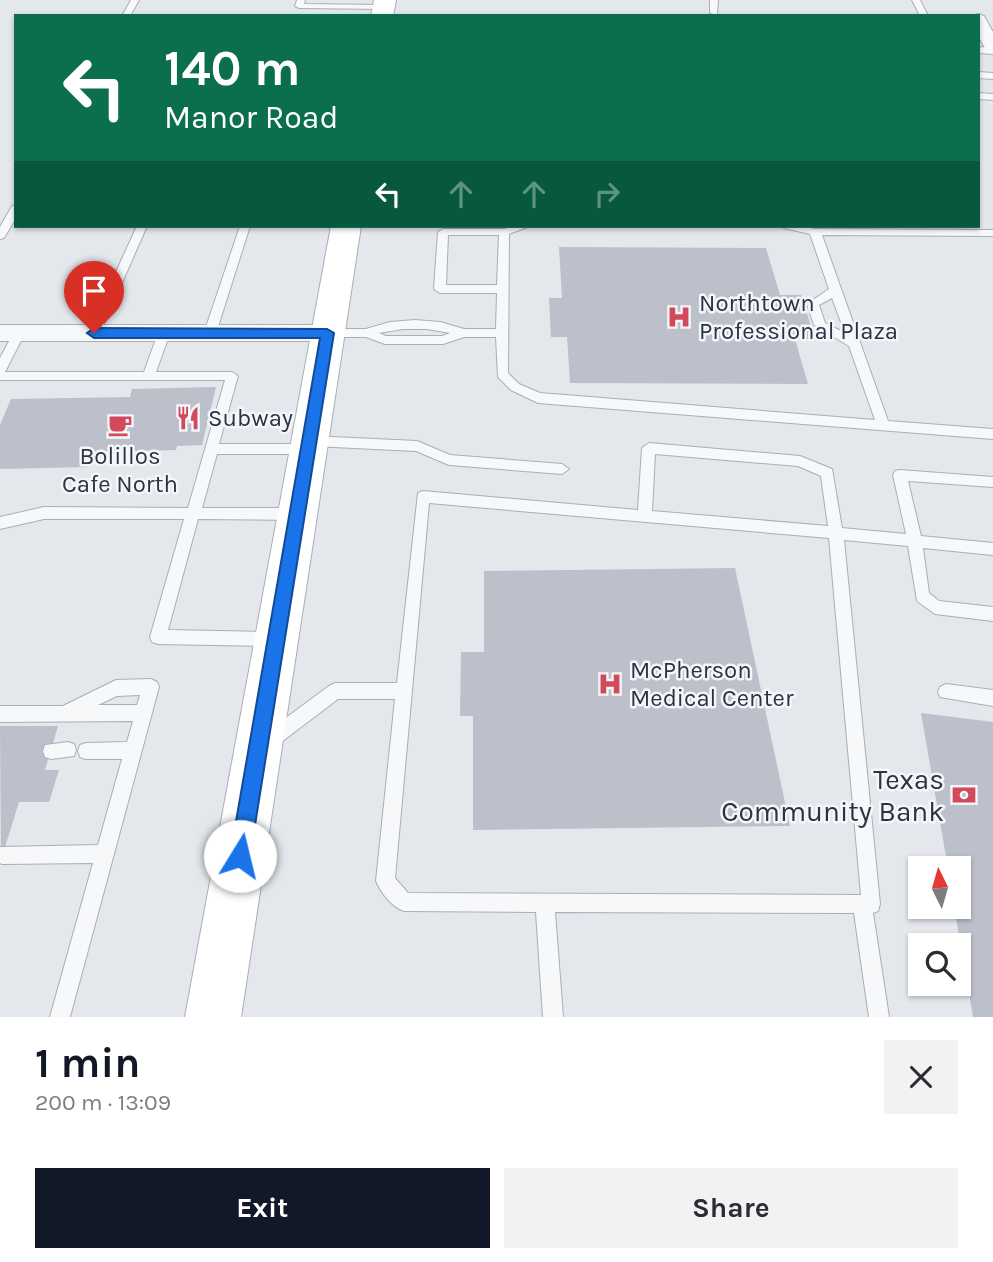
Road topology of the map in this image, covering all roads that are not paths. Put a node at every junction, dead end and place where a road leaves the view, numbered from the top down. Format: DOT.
graph roads {
  1 [pos="714,0"];
  2 [pos="300,3"];
  3 [pos="383,8"];
  4 [pos="714,13"];
  5 [pos="980,24"];
  6 [pos="993,50"];
  7 [pos="14,212"];
  8 [pos="141,228"];
  9 [pos="244,228"];
  10 [pos="346,228"];
  11 [pos="518,228"];
  12 [pos="798,228"];
  13 [pos="504,232"];
  14 [pos="815,232"];
  15 [pos="993,233"];
  16 [pos="0,236"];
  17 [pos="503,289"];
  18 [pos="835,291"];
  19 [pos="9,333"];
  20 [pos="94,333"];
  21 [pos="164,333"];
  22 [pos="210,333"];
  23 [pos="347,333"];
  24 [pos="502,333"];
  25 [pos="855,344"];
  26 [pos="0,370"];
  27 [pos="0,376"];
  28 [pos="148,376"];
  29 [pos="883,425"];
  30 [pos="993,434"];
  31 [pos="309,445"];
  32 [pos="212,449"];
  33 [pos="562,469"];
  34 [pos="993,482"];
  35 [pos="193,514"];
  36 [pos="297,514"];
  37 [pos="645,517"];
  38 [pos="0,523"];
  39 [pos="836,533"];
  40 [pos="915,541"];
  41 [pos="993,549"];
  42 [pos="993,614"];
  43 [pos="276,639"];
  44 [pos="404,691"];
  45 [pos="946,692"];
  46 [pos="993,698"];
  47 [pos="63,713"];
  48 [pos="143,713"];
  49 [pos="0,715"];
  50 [pos="258,749"];
  51 [pos="134,750"];
  52 [pos="68,751"];
  53 [pos="105,854"];
  54 [pos="2,855"];
  55 [pos="545,902"];
  56 [pos="862,904"];
  57 [pos="60,1017"];
  58 [pos="213,1017"];
  59 [pos="554,1017"];
  60 [pos="879,1017"];
  1 -- 4 [label="lane"];
  2 -- 3 [label="lane"];
  5 -- 6 [label="street"];
  7 -- 16 [label="lane"];
  8 -- 20 [label="lane"];
  9 -- 22 [label="lane"];
  10 -- 23 [label="main road"];
  11 -- 13 [label="lane"];
  12 -- 14 [label="lane"];
  13 -- 17 [label="lane"];
  13 -- 17 [label="lane"];
  14 -- 15 [label="lane"];
  14 -- 18 [label="lane"];
  17 -- 24 [label="lane"];
  18 -- 25 [label="lane"];
  18 -- 25 [label="lane"];
  19 -- 20 [label="street"];
  19 -- 26 [label="lane"];
  20 -- 21 [label="street"];
  21 -- 22 [label="street"];
  21 -- 28 [label="lane"];
  22 -- 23 [label="street"];
  23 -- 24 [label="lane"];
  23 -- 31 [label="main road"];
  24 -- 29 [label="lane"];
  25 -- 29 [label="lane"];
  27 -- 28 [label="lane"];
  28 -- 32 [label="lane"];
  29 -- 30 [label="lane"];
  31 -- 32 [label="lane"];
  31 -- 33 [label="lane"];
  31 -- 36 [label="main road"];
  32 -- 35 [label="lane"];
  34 -- 40 [label="lane"];
  35 -- 36 [label="lane"];
  35 -- 38 [label="lane"];
  35 -- 43 [label="lane"];
  36 -- 43 [label="main road"];
  37 -- 39 [label="lane"];
  37 -- 39 [label="lane"];
  37 -- 44 [label="lane"];
  39 -- 40 [label="lane"];
  39 -- 56 [label="lane"];
  40 -- 41 [label="lane"];
  40 -- 42 [label="lane"];
  43 -- 50 [label="main road"];
  44 -- 50 [label="lane"];
  44 -- 55 [label="lane"];
  45 -- 46 [label="lane"];
  47 -- 48 [label="lane"];
  47 -- 48 [label="lane"];
  47 -- 49 [label="lane"];
  48 -- 51 [label="lane"];
  50 -- 58 [label="main road"];
  51 -- 52 [label="lane"];
  51 -- 53 [label="lane"];
  53 -- 54 [label="lane"];
  53 -- 57 [label="lane"];
  55 -- 56 [label="lane"];
  55 -- 59 [label="lane"];
  56 -- 60 [label="lane"];
}
